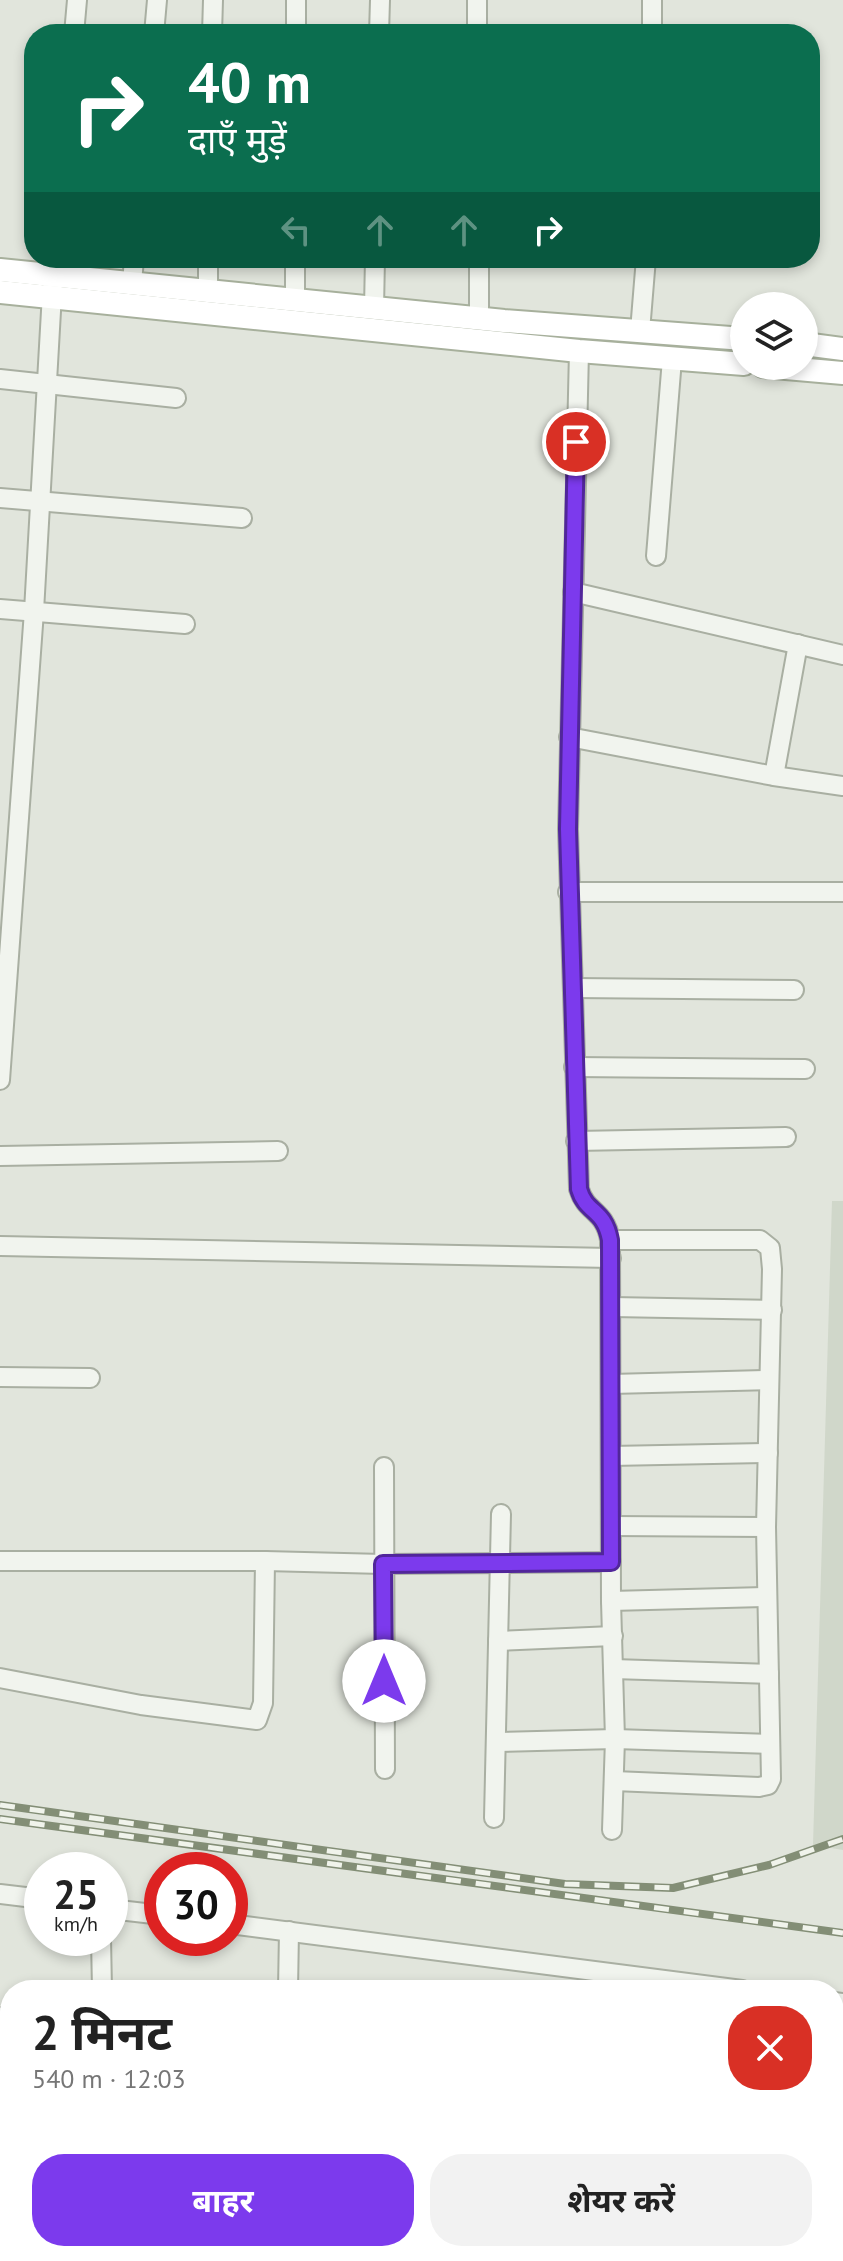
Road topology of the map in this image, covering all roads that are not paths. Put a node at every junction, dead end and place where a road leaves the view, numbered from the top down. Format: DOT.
graph roads {
  1 [pos="77,0"];
  2 [pos="157,0"];
  3 [pos="213,0"];
  4 [pos="296,0"];
  5 [pos="380,0"];
  6 [pos="477,0"];
  7 [pos="652,0"];
  8 [pos="75,24"];
  9 [pos="155,24"];
  10 [pos="212,24"];
  11 [pos="296,24"];
  12 [pos="379,24"];
  13 [pos="477,24"];
  14 [pos="652,24"];
  15 [pos="133,268"];
  16 [pos="208,268"];
  17 [pos="295,268"];
  18 [pos="375,268"];
  19 [pos="479,268"];
  20 [pos="645,268"];
  21 [pos="0,270"];
  22 [pos="52,277"];
  23 [pos="132,284"];
  24 [pos="208,291"];
  25 [pos="0,292"];
  26 [pos="295,300"];
  27 [pos="374,308"];
  28 [pos="479,319"];
  29 [pos="640,331"];
  30 [pos="730,338"];
  31 [pos="818,346"];
  32 [pos="843,349"];
  33 [pos="579,351"];
  34 [pos="672,359"];
  35 [pos="730,363"];
  36 [pos="818,371"];
  37 [pos="843,373"];
  38 [pos="0,379"];
  39 [pos="48,383"];
  40 [pos="176,398"];
  41 [pos="0,498"];
  42 [pos="42,501"];
  43 [pos="242,518"];
  44 [pos="656,556"];
  45 [pos="573,592"];
  46 [pos="0,609"];
  47 [pos="34,611"];
  48 [pos="185,624"];
  49 [pos="798,644"];
  50 [pos="843,655"];
  51 [pos="569,737"];
  52 [pos="774,776"];
  53 [pos="843,786"];
  54 [pos="7,877"];
  55 [pos="568,892"];
  56 [pos="843,892"];
  57 [pos="574,988"];
  58 [pos="794,990"];
  59 [pos="3,1003"];
  60 [pos="574,1067"];
  61 [pos="805,1069"];
  62 [pos="0,1080"];
  63 [pos="786,1137"];
  64 [pos="576,1141"];
  65 [pos="278,1151"];
  66 [pos="0,1156"];
  67 [pos="0,1246"];
  68 [pos="610,1249"];
  69 [pos="612,1307"];
  70 [pos="772,1310"];
  71 [pos="0,1377"];
  72 [pos="90,1378"];
  73 [pos="769,1380"];
  74 [pos="611,1384"];
  75 [pos="768,1453"];
  76 [pos="611,1456"];
  77 [pos="384,1467"];
  78 [pos="501,1514"];
  79 [pos="611,1526"];
  80 [pos="766,1527"];
  81 [pos="0,1561"];
  82 [pos="265,1561"];
  83 [pos="500,1561"];
  84 [pos="611,1562"];
  85 [pos="383,1564"];
  86 [pos="766,1597"];
  87 [pos="611,1601"];
  88 [pos="613,1636"];
  89 [pos="498,1641"];
  90 [pos="613,1669"];
  91 [pos="769,1674"];
  92 [pos="0,1678"];
  93 [pos="615,1739"];
  94 [pos="496,1742"];
  95 [pos="770,1744"];
  96 [pos="385,1769"];
  97 [pos="614,1781"];
  98 [pos="494,1818"];
  99 [pos="612,1830"];
  100 [pos="0,1894"];
  101 [pos="24,1897"];
  102 [pos="248,1926"];
  103 [pos="289,1931"];
  104 [pos="101,1956"];
  105 [pos="102,1980"];
  106 [pos="288,1980"];
  107 [pos="603,1980"];
  1 -- 8 [label="street"];
  2 -- 9 [label="street"];
  3 -- 10 [label="street"];
  4 -- 11 [label="street"];
  5 -- 12 [label="street"];
  6 -- 13 [label="street"];
  7 -- 14 [label="street"];
  15 -- 23 [label="street"];
  16 -- 24 [label="street"];
  17 -- 26 [label="street"];
  18 -- 27 [label="street"];
  19 -- 28 [label="street"];
  20 -- 29 [label="street"];
  21 -- 22 [label="main road"];
  22 -- 23 [label="main road"];
  22 -- 25 [label="main road"];
  22 -- 33 [label="main road"];
  22 -- 39 [label="street"];
  23 -- 24 [label="main road"];
  24 -- 26 [label="main road"];
  26 -- 27 [label="main road"];
  27 -- 28 [label="main road"];
  28 -- 29 [label="main road"];
  29 -- 30 [label="main road"];
  31 -- 32 [label="main road"];
  33 -- 34 [label="main road"];
  33 -- 45 [label="street"];
  34 -- 35 [label="main road"];
  34 -- 44 [label="street"];
  36 -- 37 [label="main road"];
  38 -- 39 [label="street"];
  39 -- 40 [label="street"];
  39 -- 42 [label="street"];
  41 -- 42 [label="street"];
  42 -- 43 [label="street"];
  42 -- 47 [label="street"];
  45 -- 49 [label="street"];
  45 -- 51 [label="street"];
  46 -- 47 [label="street"];
  47 -- 48 [label="street"];
  47 -- 54 [label="street"];
  49 -- 50 [label="street"];
  49 -- 52 [label="street"];
  51 -- 52 [label="street"];
  51 -- 55 [label="street"];
  52 -- 53 [label="street"];
  54 -- 59 [label="street"];
  55 -- 56 [label="street"];
  55 -- 57 [label="street"];
  57 -- 58 [label="street"];
  57 -- 60 [label="street"];
  59 -- 62 [label="street"];
  60 -- 61 [label="street"];
  60 -- 64 [label="street"];
  63 -- 64 [label="street"];
  64 -- 68 [label="street"];
  65 -- 66 [label="street"];
  67 -- 68 [label="street"];
  68 -- 69 [label="street"];
  68 -- 70 [label="street"];
  69 -- 70 [label="street"];
  69 -- 74 [label="street"];
  70 -- 73 [label="street"];
  71 -- 72 [label="street"];
  73 -- 74 [label="street"];
  73 -- 75 [label="street"];
  74 -- 76 [label="street"];
  75 -- 76 [label="street"];
  75 -- 80 [label="street"];
  76 -- 79 [label="street"];
  77 -- 85 [label="street"];
  78 -- 83 [label="street"];
  79 -- 80 [label="street"];
  79 -- 84 [label="street"];
  80 -- 86 [label="street"];
  81 -- 82 [label="street"];
  82 -- 85 [label="street"];
  82 -- 92 [label="street"];
  83 -- 84 [label="street"];
  83 -- 85 [label="street"];
  83 -- 89 [label="street"];
  84 -- 87 [label="street"];
  85 -- 96 [label="street"];
  86 -- 87 [label="street"];
  86 -- 91 [label="street"];
  87 -- 88 [label="street"];
  88 -- 89 [label="street"];
  88 -- 90 [label="street"];
  89 -- 94 [label="street"];
  90 -- 91 [label="street"];
  90 -- 93 [label="street"];
  91 -- 95 [label="street"];
  93 -- 94 [label="street"];
  93 -- 95 [label="street"];
  93 -- 97 [label="street"];
  94 -- 98 [label="street"];
  95 -- 97 [label="street"];
  97 -- 99 [label="street"];
  100 -- 101 [label="street"];
  102 -- 103 [label="street"];
  103 -- 106 [label="street"];
  103 -- 107 [label="street"];
  104 -- 105 [label="street"];
}
